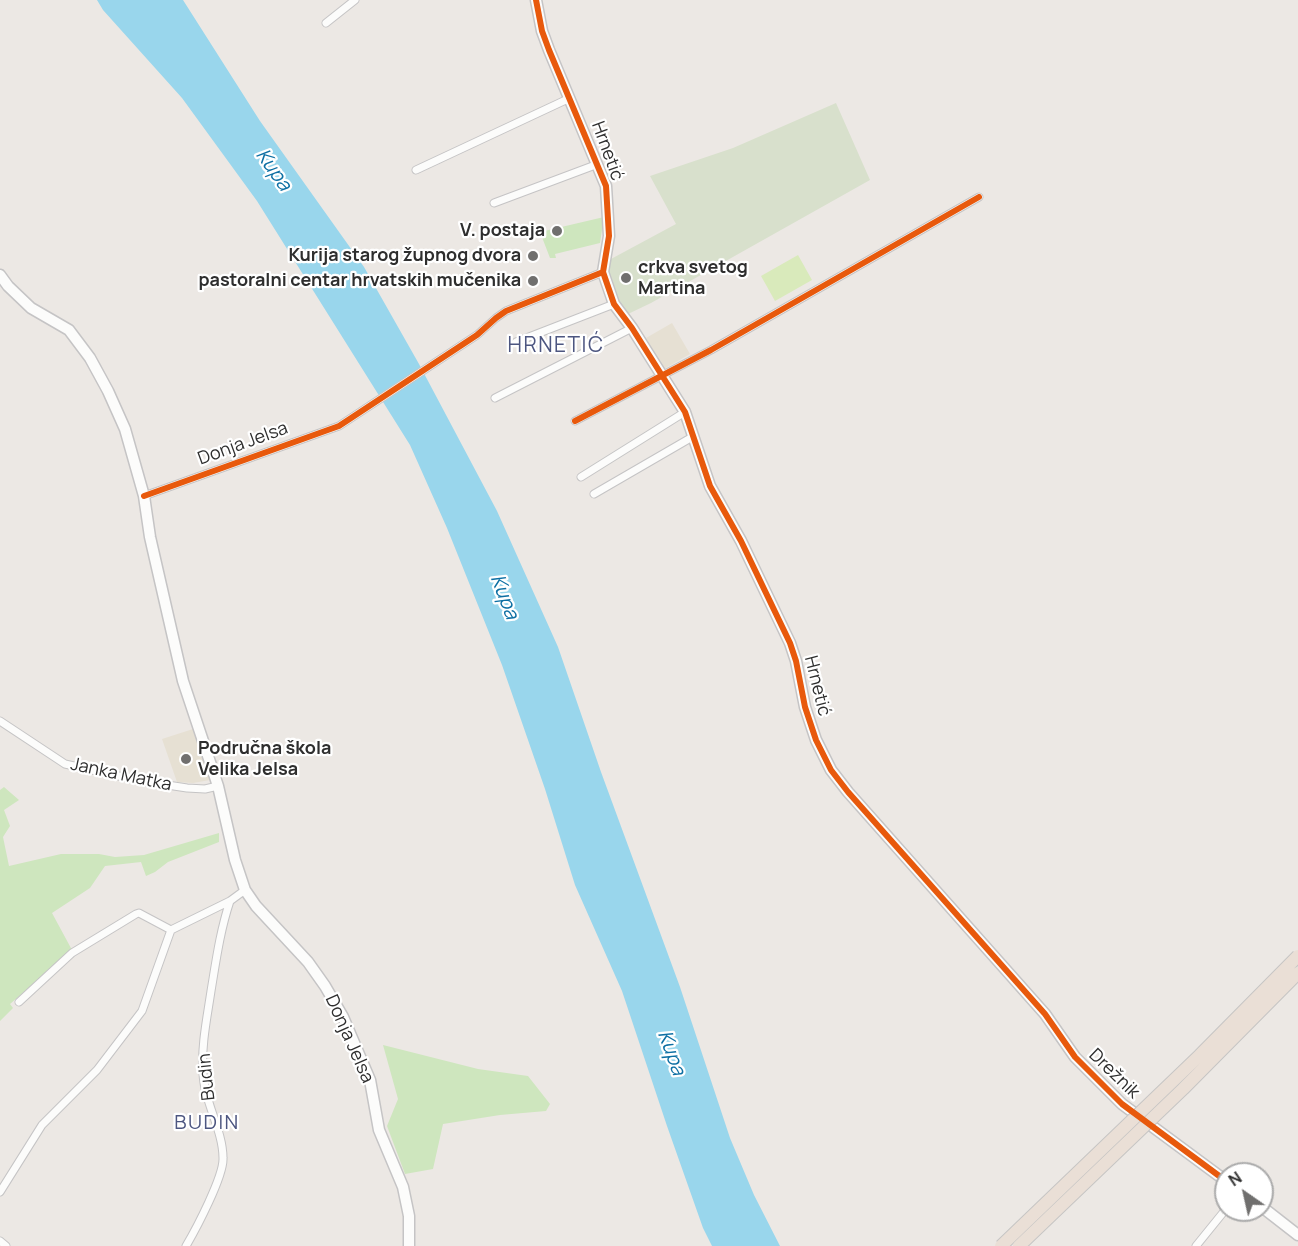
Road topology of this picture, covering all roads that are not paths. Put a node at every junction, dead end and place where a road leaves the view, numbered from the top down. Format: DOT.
graph roads {
  1 [pos="355,0"];
  2 [pos="536,0"];
  3 [pos="326,23"];
  4 [pos="570,98"];
  5 [pos="598,165"];
  6 [pos="416,170"];
  7 [pos="979,197"];
  8 [pos="494,203"];
  9 [pos="603,272"];
  10 [pos="0,275"];
  11 [pos="614,304"];
  12 [pos="632,328"];
  13 [pos="516,342"];
  14 [pos="662,374"];
  15 [pos="495,398"];
  16 [pos="685,412"];
  17 [pos="575,421"];
  18 [pos="694,436"];
  19 [pos="581,477"];
  20 [pos="594,494"];
  21 [pos="144,496"];
  22 [pos="0,721"];
  23 [pos="218,786"];
  24 [pos="246,890"];
  25 [pos="230,902"];
  26 [pos="171,930"];
  27 [pos="1298,956"];
  28 [pos="1002,966"];
  29 [pos="1298,973"];
  30 [pos="19,1002"];
  31 [pos="1214,1172"];
  32 [pos="1,1191"];
  33 [pos="1274,1216"];
  34 [pos="1215,1222"];
  35 [pos="1298,1235"];
  36 [pos="0,1241"];
  37 [pos="6,1246"];
  38 [pos="186,1246"];
  39 [pos="409,1246"];
  40 [pos="1001,1246"];
  41 [pos="1019,1246"];
  42 [pos="1196,1246"];
  1 -- 3 [label="street"];
  2 -- 4 [label="street, Hrnetić"];
  4 -- 5 [label="street, Hrnetić"];
  4 -- 6 [label="street"];
  5 -- 8 [label="street, Hrnetić"];
  5 -- 9 [label="street, Hrnetić"];
  7 -- 14 [label="street"];
  9 -- 11 [label="street, Hrnetić"];
  9 -- 21 [label="street, Donja Jelsa"];
  10 -- 21 [label="street, Donja Jelsa"];
  11 -- 12 [label="street, Hrnetić"];
  11 -- 13 [label="street"];
  12 -- 14 [label="street, Hrnetić"];
  12 -- 15 [label="street"];
  14 -- 16 [label="street, Hrnetić"];
  14 -- 17 [label="street"];
  16 -- 18 [label="street, Hrnetić"];
  16 -- 19 [label="street"];
  18 -- 20 [label="street"];
  18 -- 28 [label="street, Hrnetić"];
  21 -- 23 [label="street, Donja Jelsa"];
  22 -- 23 [label="street, Janka Matka"];
  23 -- 24 [label="street, Donja Jelsa"];
  24 -- 25 [label="street"];
  24 -- 39 [label="street, Donja Jelsa"];
  25 -- 26 [label="street"];
  25 -- 38 [label="street, Budin"];
  26 -- 30 [label="street"];
  26 -- 32 [label="street"];
  27 -- 40 [label="highway, Drežnik, bridge"];
  28 -- 31 [label="street, Drežnik"];
  29 -- 41 [label="highway, bridge"];
  33 -- 35 [label="street"];
  34 -- 42 [label="street"];
  36 -- 37 [label="street"];
}
